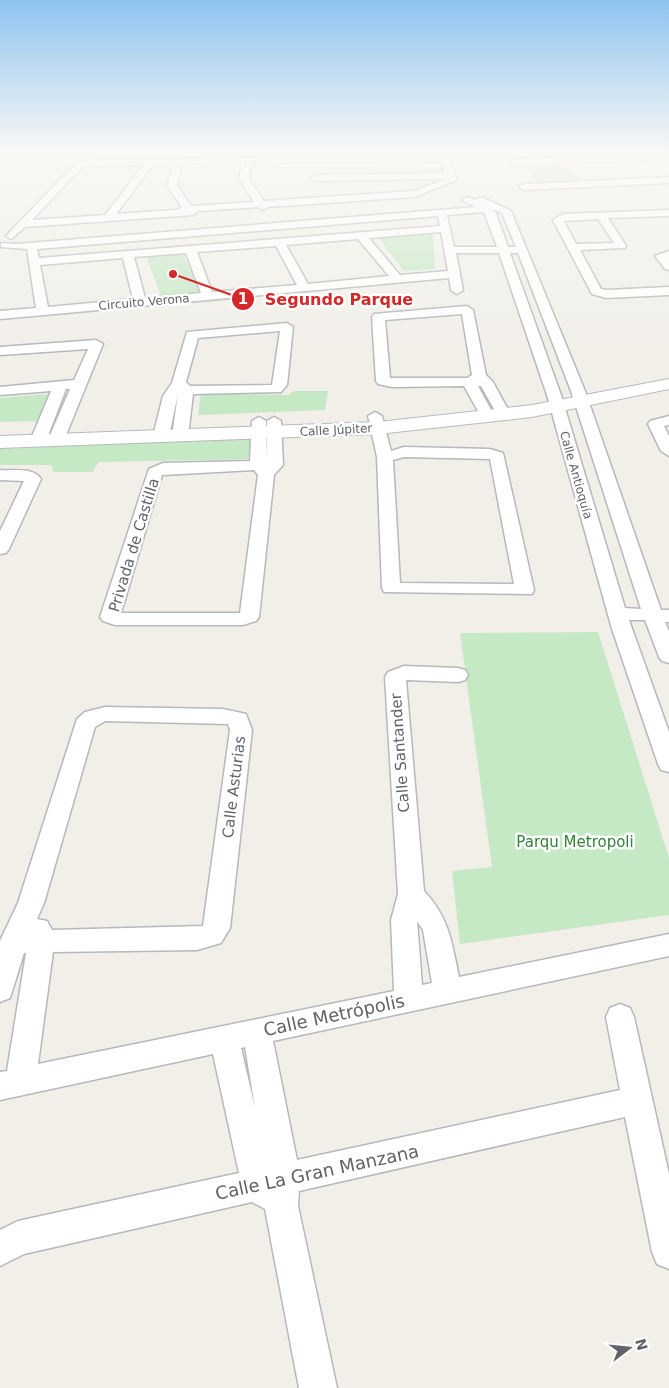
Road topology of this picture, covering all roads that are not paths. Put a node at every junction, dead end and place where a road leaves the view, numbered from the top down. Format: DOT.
graph roads {
  1 [pos="33,215"];
  2 [pos="110,215"];
  3 [pos="143,215"];
  4 [pos="368,215"];
  5 [pos="479,215"];
  6 [pos="508,215"];
  7 [pos="629,215"];
  8 [pos="361,216"];
  9 [pos="442,216"];
  10 [pos="601,216"];
  11 [pos="108,218"];
  12 [pos="24,224"];
  13 [pos="445,229"];
  14 [pos="11,236"];
  15 [pos="361,236"];
  16 [pos="279,242"];
  17 [pos="503,247"];
  18 [pos="521,247"];
  19 [pos="573,247"];
  20 [pos="32,248"];
  21 [pos="449,248"];
  22 [pos="190,249"];
  23 [pos="128,254"];
  24 [pos="669,254"];
  25 [pos="34,262"];
  26 [pos="669,267"];
  27 [pos="454,274"];
  28 [pos="397,279"];
  29 [pos="517,287"];
  30 [pos="538,287"];
  31 [pos="305,288"];
  32 [pos="458,290"];
  33 [pos="669,291"];
  34 [pos="208,296"];
  35 [pos="140,302"];
  36 [pos="43,311"];
  37 [pos="0,315"];
  38 [pos="0,351"];
  39 [pos="669,372"];
  40 [pos="478,381"];
  41 [pos="80,384"];
  42 [pos="669,384"];
  43 [pos="60,386"];
  44 [pos="179,387"];
  45 [pos="0,391"];
  46 [pos="579,396"];
  47 [pos="555,401"];
  48 [pos="492,410"];
  49 [pos="669,420"];
  50 [pos="383,421"];
  51 [pos="266,427"];
  52 [pos="0,429"];
  53 [pos="172,430"];
  54 [pos="50,434"];
  55 [pos="0,442"];
  56 [pos="669,451"];
  57 [pos="404,452"];
  58 [pos="385,457"];
  59 [pos="266,468"];
  60 [pos="0,475"];
  61 [pos="0,549"];
  62 [pos="619,621"];
  63 [pos="662,624"];
  64 [pos="669,657"];
  65 [pos="458,675"];
  66 [pos="669,764"];
  67 [pos="411,894"];
  68 [pos="27,942"];
  69 [pos="669,945"];
  70 [pos="0,990"];
  71 [pos="447,991"];
  72 [pos="409,999"];
  73 [pos="620,1016"];
  74 [pos="257,1032"];
  75 [pos="224,1039"];
  76 [pos="10,1084"];
  77 [pos="638,1100"];
  78 [pos="274,1190"];
  79 [pos="0,1250"];
  80 [pos="669,1252"];
  81 [pos="318,1388"];
  1 -- 12 [label="street"];
  2 -- 11 [label="street"];
  3 -- 11 [label="street"];
  4 -- 8 [label="street"];
  5 -- 17 [label="street, Calle Antioquía"];
  6 -- 18 [label="street, Calle Antioquía"];
  7 -- 10 [label="street"];
  8 -- 8 [label="street"];
  9 -- 13 [label="street"];
  10 -- 19 [label="street"];
  10 -- 19 [label="street"];
  11 -- 12 [label="street"];
  12 -- 14 [label="street"];
  13 -- 15 [label="street"];
  13 -- 21 [label="street"];
  15 -- 16 [label="street"];
  15 -- 28 [label="street"];
  16 -- 22 [label="street"];
  16 -- 31 [label="street"];
  17 -- 18 [label="street"];
  17 -- 21 [label="street"];
  17 -- 29 [label="street, Calle Antioquía"];
  18 -- 30 [label="street, Calle Antioquía"];
  19 -- 33 [label="street"];
  20 -- 25 [label="street"];
  21 -- 27 [label="street"];
  22 -- 23 [label="street"];
  22 -- 34 [label="street"];
  23 -- 25 [label="street"];
  23 -- 35 [label="street"];
  24 -- 26 [label="street"];
  25 -- 36 [label="street"];
  27 -- 28 [label="street, Circuito Verona"];
  27 -- 32 [label="street"];
  28 -- 31 [label="street, Circuito Verona"];
  29 -- 30 [label="street"];
  29 -- 47 [label="street, Calle Antioquía"];
  30 -- 46 [label="street, Calle Antioquía"];
  31 -- 34 [label="street, Circuito Verona"];
  34 -- 35 [label="street, Circuito Verona"];
  35 -- 36 [label="street, Circuito Verona"];
  36 -- 37 [label="street, Circuito Verona"];
  38 -- 41 [label="street"];
  39 -- 46 [label="main road, Calle Júpiter"];
  40 -- 40 [label="street"];
  40 -- 48 [label="street"];
  41 -- 43 [label="street"];
  41 -- 54 [label="street"];
  42 -- 46 [label="main road, Calle Júpiter"];
  43 -- 45 [label="street"];
  43 -- 54 [label="street"];
  44 -- 44 [label="street"];
  44 -- 53 [label="street"];
  46 -- 47 [label="main road, Calle Júpiter"];
  46 -- 63 [label="street, Calle Antioquía"];
  47 -- 48 [label="main road, Calle Júpiter"];
  47 -- 62 [label="street, Calle Antioquía"];
  48 -- 50 [label="main road, Calle Júpiter"];
  49 -- 56 [label="street"];
  50 -- 51 [label="main road, Calle Júpiter"];
  50 -- 57 [label="street"];
  50 -- 58 [label="street"];
  51 -- 53 [label="main road, Calle Júpiter"];
  51 -- 59 [label="street, Privada de Castilla"];
  52 -- 54 [label="main road, Calle Júpiter"];
  53 -- 54 [label="main road, Calle Júpiter"];
  54 -- 55 [label="main road, Calle Júpiter"];
  57 -- 58 [label="street"];
  57 -- 58 [label="street"];
  59 -- 59 [label="street, Privada de Castilla"];
  60 -- 61 [label="street"];
  62 -- 63 [label="street"];
  62 -- 66 [label="street, Calle Antioquía"];
  63 -- 64 [label="street, Calle Antioquía"];
  65 -- 67 [label="street, Calle Santander"];
  67 -- 71 [label="street"];
  67 -- 72 [label="street, Calle Santander"];
  68 -- 68 [label="street, Calle Asturias"];
  68 -- 70 [label="street, Calle Asturias"];
  68 -- 76 [label="street, Calle Asturias"];
  69 -- 71 [label="street, Calle Metrópolis"];
  71 -- 72 [label="street, Calle Metrópolis"];
  72 -- 74 [label="street, Calle Metrópolis"];
  73 -- 77 [label="street"];
  74 -- 75 [label="street, Calle Metrópolis"];
  74 -- 78 [label="street"];
  75 -- 76 [label="street, Calle Metrópolis"];
  75 -- 78 [label="street"];
  77 -- 78 [label="street, Calle La Gran Manzana"];
  77 -- 80 [label="street"];
  78 -- 79 [label="street, Calle La Gran Manzana"];
  78 -- 81 [label="street"];
}
